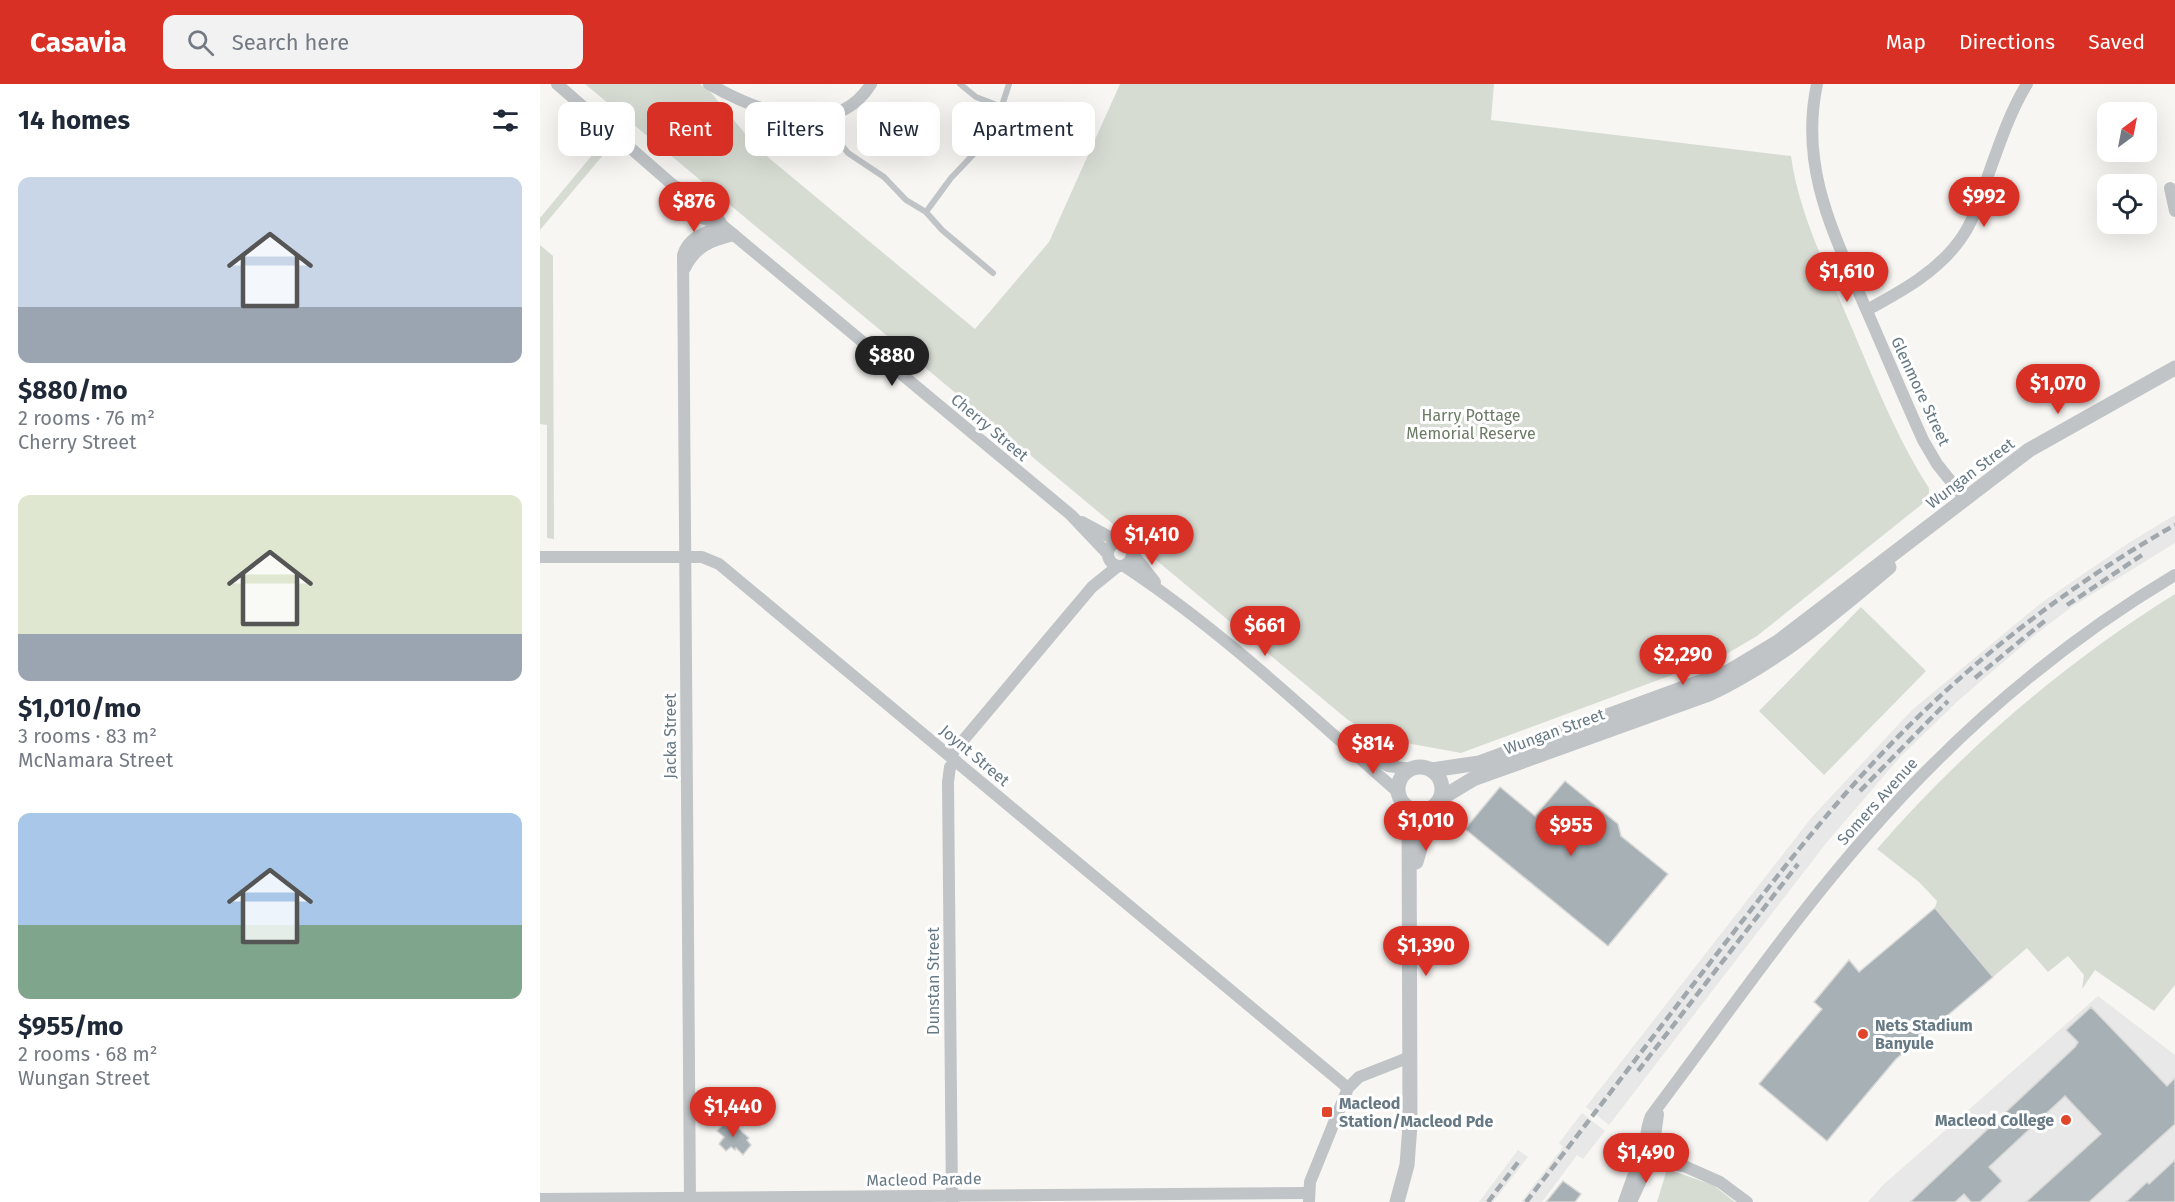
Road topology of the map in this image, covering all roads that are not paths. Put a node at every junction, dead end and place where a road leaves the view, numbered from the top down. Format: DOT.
graph roads {
  1 [pos="557,84"];
  2 [pos="710,84"];
  3 [pos="871,84"];
  4 [pos="960,84"];
  5 [pos="1009,84"];
  6 [pos="1817,84"];
  7 [pos="2027,84"];
  8 [pos="989,102"];
  9 [pos="1004,102"];
  10 [pos="845,148"];
  11 [pos="972,156"];
  12 [pos="674,186"];
  13 [pos="2170,188"];
  14 [pos="2175,211"];
  15 [pos="926,212"];
  16 [pos="723,226"];
  17 [pos="734,235"];
  18 [pos="684,269"];
  19 [pos="993,273"];
  20 [pos="1867,310"];
  21 [pos="2175,368"];
  22 [pos="1965,499"];
  23 [pos="1071,515"];
  24 [pos="1914,538"];
  25 [pos="1119,542"];
  26 [pos="1132,553"];
  27 [pos="1108,555"];
  28 [pos="686,556"];
  29 [pos="540,557"];
  30 [pos="1121,566"];
  31 [pos="2175,575"];
  32 [pos="1092,587"];
  33 [pos="1163,592"];
  34 [pos="1348,746"];
  35 [pos="953,758"];
  36 [pos="1411,769"];
  37 [pos="1432,770"];
  38 [pos="1398,793"];
  39 [pos="1436,804"];
  40 [pos="1409,808"];
  41 [pos="1409,897"];
  42 [pos="1410,1058"];
  43 [pos="1348,1088"];
  44 [pos="1657,1155"];
  45 [pos="1308,1198"];
  46 [pos="540,1199"];
  47 [pos="952,1199"];
  48 [pos="690,1200"];
  49 [pos="1397,1202"];
  50 [pos="1624,1202"];
  51 [pos="1631,1202"];
  52 [pos="1747,1202"];
  1 -- 12 [label="street, Cherry Street"];
  2 -- 3 [label="street"];
  4 -- 8 [label="lane"];
  5 -- 9 [label="lane"];
  6 -- 20 [label="street, Glenmore Street"];
  7 -- 20 [label="street"];
  10 -- 15 [label="lane"];
  11 -- 15 [label="lane"];
  12 -- 16 [label="street, Cherry Street"];
  12 -- 16 [label="street, Cherry Street"];
  13 -- 14 [label="street"];
  15 -- 19 [label="lane"];
  16 -- 17 [label="street, Cherry Street"];
  16 -- 18 [label="street, Jacka Street"];
  17 -- 18 [label="street"];
  17 -- 23 [label="street, Cherry Street"];
  18 -- 28 [label="street, Jacka Street"];
  20 -- 22 [label="street, Glenmore Street"];
  21 -- 22 [label="street, Wungan Street"];
  22 -- 24 [label="street, Wungan Street"];
  23 -- 25 [label="street, Cherry Street"];
  23 -- 27 [label="street, Cherry Street"];
  24 -- 37 [label="street, Wungan Street"];
  24 -- 39 [label="street, Wungan Street"];
  25 -- 26 [label="street"];
  25 -- 27 [label="street"];
  26 -- 30 [label="street"];
  26 -- 33 [label="street"];
  27 -- 30 [label="street"];
  27 -- 32 [label="street, Dunstan Street"];
  28 -- 29 [label="street, Joynt Street"];
  28 -- 35 [label="street, Joynt Street"];
  28 -- 48 [label="street, Jacka Street"];
  30 -- 32 [label="street, Dunstan Street"];
  30 -- 33 [label="street"];
  31 -- 44 [label="street, Somers Avenue"];
  32 -- 35 [label="street, Dunstan Street"];
  33 -- 34 [label="street"];
  34 -- 36 [label="street"];
  34 -- 38 [label="street"];
  35 -- 43 [label="street, Joynt Street"];
  35 -- 47 [label="street, Dunstan Street"];
  36 -- 37 [label="street"];
  36 -- 38 [label="street"];
  37 -- 39 [label="street"];
  38 -- 40 [label="street"];
  39 -- 40 [label="street"];
  39 -- 41 [label="street"];
  40 -- 41 [label="street"];
  41 -- 42 [label="street"];
  42 -- 43 [label="street"];
  42 -- 49 [label="street"];
  43 -- 45 [label="street"];
  44 -- 50 [label="street"];
  44 -- 51 [label="street"];
  44 -- 52 [label="street"];
  45 -- 47 [label="street, Macleod Parade"];
  46 -- 48 [label="street, Macleod Parade"];
  47 -- 48 [label="street, Macleod Parade"];
}
